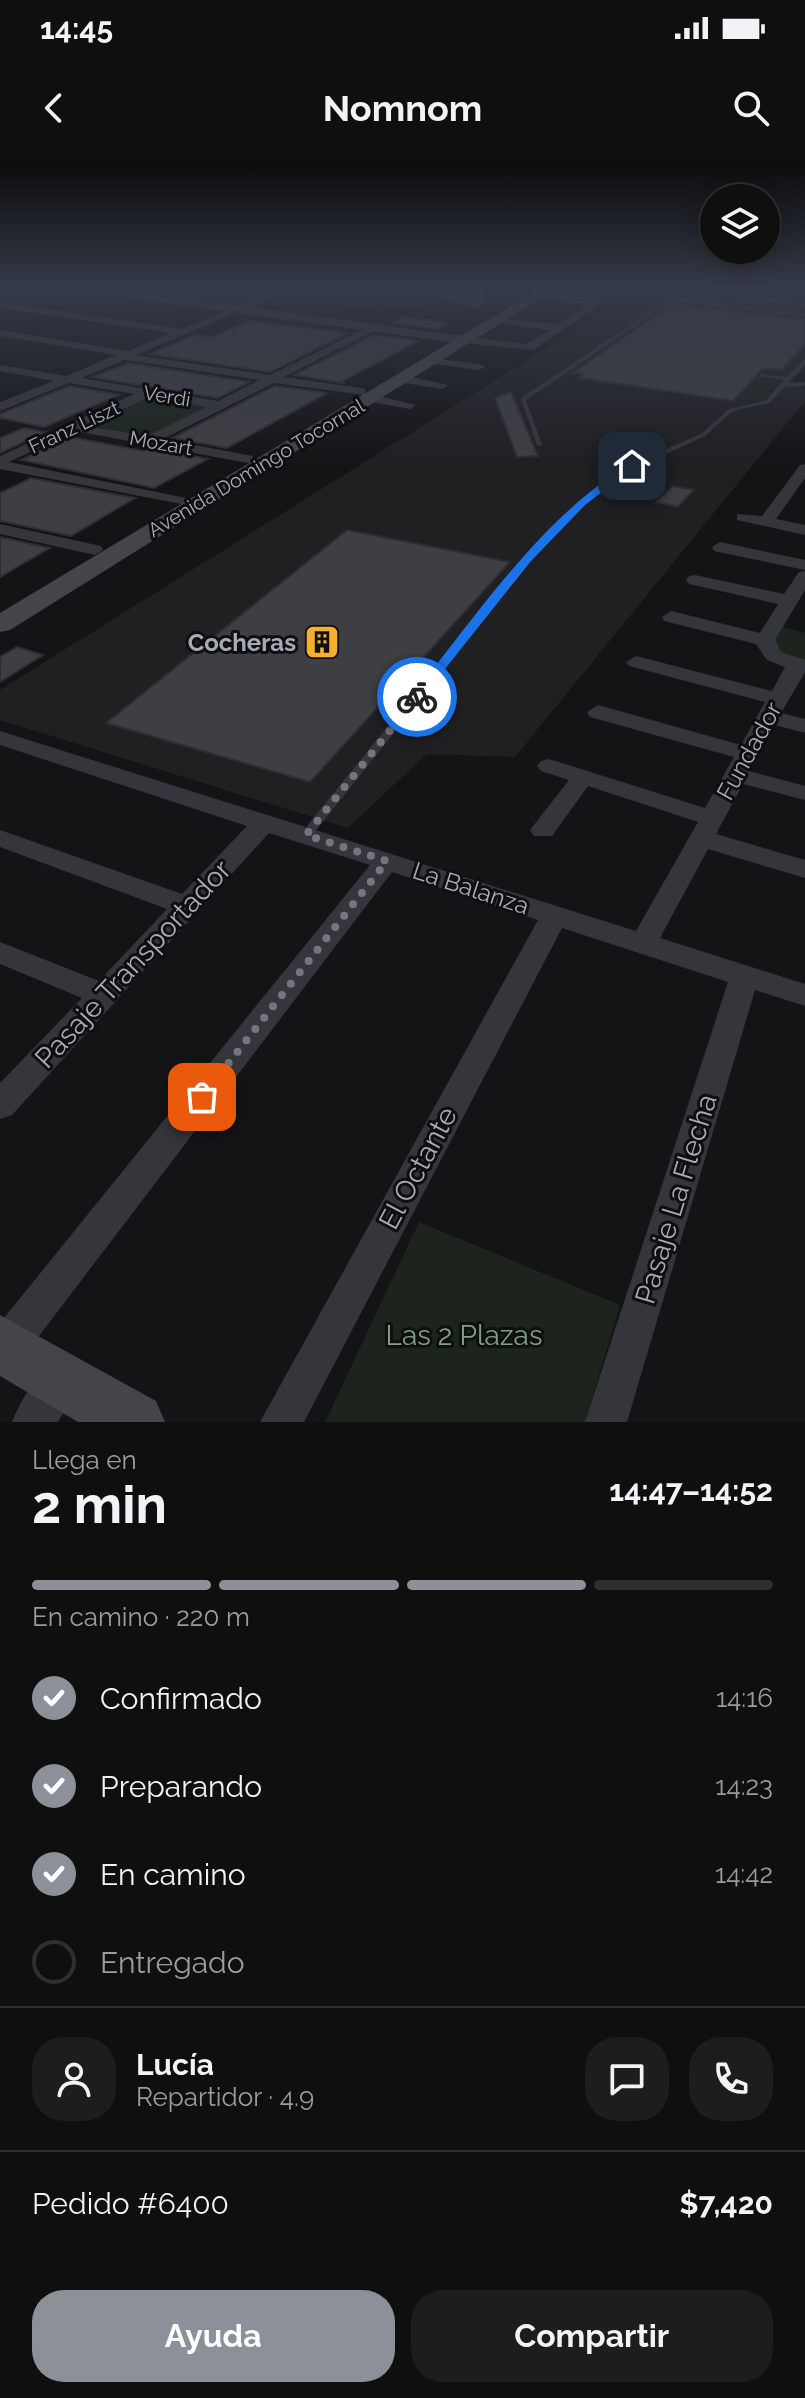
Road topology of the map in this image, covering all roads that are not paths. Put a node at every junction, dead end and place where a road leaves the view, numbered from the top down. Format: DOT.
graph roads {
  1 [pos="68,345"];
  2 [pos="151,345"];
  3 [pos="339,345"];
  4 [pos="448,345"];
  5 [pos="451,345"];
  6 [pos="504,345"];
  7 [pos="534,345"];
  8 [pos="603,345"];
  9 [pos="126,355"];
  10 [pos="431,361"];
  11 [pos="805,361"];
  12 [pos="479,367"];
  13 [pos="0,368"];
  14 [pos="762,375"];
  15 [pos="272,379"];
  16 [pos="402,379"];
  17 [pos="66,380"];
  18 [pos="785,382"];
  19 [pos="442,385"];
  20 [pos="802,385"];
  21 [pos="147,393"];
  22 [pos="365,395"];
  23 [pos="220,405"];
  24 [pos="410,405"];
  25 [pos="0,407"];
  26 [pos="73,427"];
  27 [pos="149,441"];
  28 [pos="539,445"];
  29 [pos="248,459"];
  30 [pos="0,463"];
  31 [pos="805,468"];
  32 [pos="187,503"];
  33 [pos="743,517"];
  34 [pos="766,522"];
  35 [pos="0,529"];
  36 [pos="805,530"];
  37 [pos="720,547"];
  38 [pos="95,550"];
  39 [pos="805,565"];
  40 [pos="805,576"];
  41 [pos="695,580"];
  42 [pos="789,601"];
  43 [pos="0,607"];
  44 [pos="671,617"];
  45 [pos="0,624"];
  46 [pos="765,640"];
  47 [pos="636,662"];
  48 [pos="801,665"];
  49 [pos="773,707"];
  50 [pos="598,712"];
  51 [pos="805,726"];
  52 [pos="0,738"];
  53 [pos="742,764"];
  54 [pos="549,766"];
  55 [pos="583,777"];
  56 [pos="805,793"];
  57 [pos="265,822"];
  58 [pos="312,827"];
  59 [pos="707,828"];
  60 [pos="543,830"];
  61 [pos="0,838"];
  62 [pos="387,861"];
  63 [pos="805,869"];
  64 [pos="187,906"];
  65 [pos="555,914"];
  66 [pos="643,943"];
  67 [pos="0,952"];
  68 [pos="745,976"];
  69 [pos="104,995"];
  70 [pos="805,995"];
  71 [pos="2,1101"];
  72 [pos="3,1346"];
  73 [pos="48,1401"];
  74 [pos="135,1422"];
  75 [pos="281,1422"];
  76 [pos="606,1422"];
  1 -- 9 [label="street"];
  2 -- 9 [label="street"];
  3 -- 15 [label="street"];
  4 -- 22 [label="main road, Avenida Domingo Tocornal"];
  5 -- 10 [label="main road, Avenida Domingo Tocornal"];
  6 -- 7 [label="street"];
  8 -- 28 [label="lane"];
  9 -- 15 [label="street"];
  9 -- 17 [label="street"];
  10 -- 12 [label="street"];
  10 -- 16 [label="main road, Avenida Domingo Tocornal"];
  11 -- 18 [label="lane"];
  13 -- 17 [label="street, Verdi"];
  14 -- 18 [label="lane"];
  15 -- 22 [label="street"];
  15 -- 23 [label="street"];
  16 -- 19 [label="street"];
  16 -- 22 [label="main road, Avenida Domingo Tocornal"];
  17 -- 21 [label="street, Verdi"];
  17 -- 25 [label="street"];
  18 -- 20 [label="lane"];
  18 -- 58 [label="lane"];
  21 -- 23 [label="street, Verdi"];
  21 -- 26 [label="street, Franz Liszt"];
  22 -- 24 [label="street"];
  22 -- 29 [label="main road, Avenida Domingo Tocornal"];
  22 -- 32 [label="main road, Avenida Domingo Tocornal"];
  23 -- 27 [label="street"];
  26 -- 27 [label="street, Mozart"];
  26 -- 30 [label="street, Franz Liszt"];
  27 -- 29 [label="street, Mozart"];
  29 -- 32 [label="main road, Avenida Domingo Tocornal"];
  30 -- 32 [label="street"];
  31 -- 34 [label="street"];
  32 -- 38 [label="main road, Avenida Domingo Tocornal"];
  32 -- 45 [label="main road, Avenida Domingo Tocornal"];
  33 -- 34 [label="street"];
  34 -- 36 [label="street"];
  35 -- 38 [label="street"];
  37 -- 39 [label="street"];
  38 -- 43 [label="main road, Avenida Domingo Tocornal"];
  40 -- 42 [label="street"];
  41 -- 42 [label="street"];
  42 -- 46 [label="street"];
  44 -- 46 [label="street"];
  46 -- 48 [label="street, Fundador"];
  47 -- 49 [label="street"];
  48 -- 49 [label="street, Fundador"];
  49 -- 51 [label="street"];
  49 -- 53 [label="street, Fundador"];
  50 -- 53 [label="street"];
  52 -- 57 [label="street, La Balanza"];
  53 -- 56 [label="street"];
  53 -- 59 [label="street, Fundador"];
  54 -- 55 [label="street"];
  55 -- 59 [label="street"];
  55 -- 60 [label="street"];
  57 -- 58 [label="street, La Balanza"];
  57 -- 64 [label="street, Pasaje Transportador"];
  58 -- 62 [label="street, La Balanza"];
  59 -- 63 [label="street"];
  59 -- 66 [label="street, Fundador"];
  61 -- 64 [label="street"];
  62 -- 65 [label="street, La Balanza"];
  62 -- 72 [label="street"];
  64 -- 69 [label="street, Pasaje Transportador"];
  65 -- 66 [label="street, La Balanza"];
  65 -- 75 [label="street, El Octante"];
  66 -- 68 [label="street, La Balanza"];
  67 -- 69 [label="street"];
  68 -- 70 [label="street, La Balanza"];
  68 -- 76 [label="street, Pasaje La Flecha"];
  69 -- 71 [label="street, Pasaje Transportador"];
  72 -- 73 [label="main road"];
  73 -- 74 [label="main road"];
}
